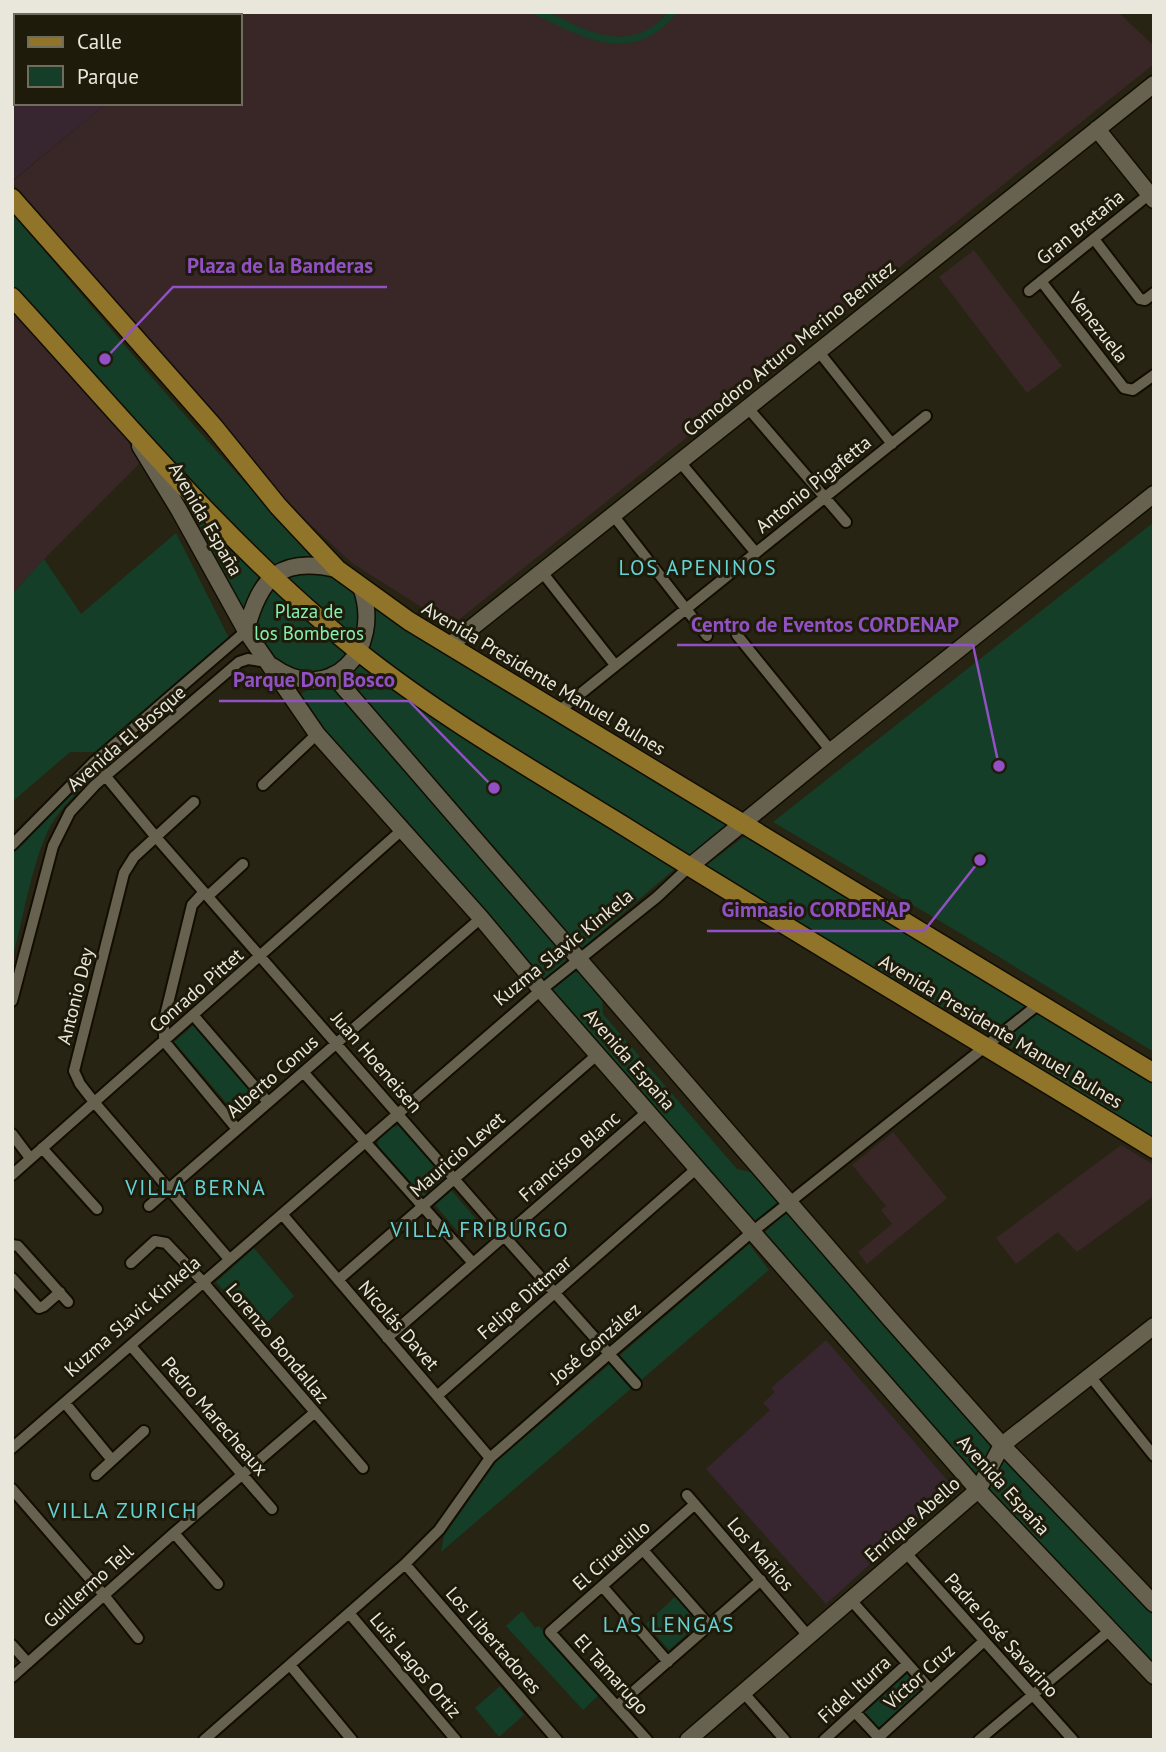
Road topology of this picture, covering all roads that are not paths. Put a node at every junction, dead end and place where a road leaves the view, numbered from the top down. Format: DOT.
graph roads {
  1 [pos="1154,85"];
  2 [pos="1097,129"];
  3 [pos="1152,195"];
  4 [pos="12,198"];
  5 [pos="1094,239"];
  6 [pos="1041,281"];
  7 [pos="1029,291"];
  8 [pos="1154,293"];
  9 [pos="12,297"];
  10 [pos="819,352"];
  11 [pos="1154,375"];
  12 [pos="748,408"];
  13 [pos="926,416"];
  14 [pos="130,429"];
  15 [pos="892,444"];
  16 [pos="680,462"];
  17 [pos="1154,494"];
  18 [pos="826,497"];
  19 [pos="613,515"];
  20 [pos="846,522"];
  21 [pos="756,553"];
  22 [pos="337,569"];
  23 [pos="542,572"];
  24 [pos="273,576"];
  25 [pos="361,587"];
  26 [pos="685,609"];
  27 [pos="246,631"];
  28 [pos="737,635"];
  29 [pos="707,636"];
  30 [pos="450,645"];
  31 [pos="359,652"];
  32 [pos="267,662"];
  33 [pos="615,665"];
  34 [pos="333,675"];
  35 [pos="559,711"];
  36 [pos="317,734"];
  37 [pos="831,751"];
  38 [pos="94,762"];
  39 [pos="106,777"];
  40 [pos="263,785"];
  41 [pos="194,802"];
  42 [pos="743,823"];
  43 [pos="402,830"];
  44 [pos="155,836"];
  45 [pos="12,845"];
  46 [pos="243,864"];
  47 [pos="690,867"];
  48 [pos="206,894"];
  49 [pos="481,918"];
  50 [pos="261,957"];
  51 [pos="580,959"];
  52 [pos="541,990"];
  53 [pos="12,1000"];
  54 [pos="1040,1003"];
  55 [pos="194,1016"];
  56 [pos="164,1041"];
  57 [pos="337,1043"];
  58 [pos="985,1045"];
  59 [pos="598,1054"];
  60 [pos="304,1073"];
  61 [pos="1154,1073"];
  62 [pos="94,1102"];
  63 [pos="268,1102"];
  64 [pos="648,1111"];
  65 [pos="399,1113"];
  66 [pos="237,1129"];
  67 [pos="12,1134"];
  68 [pos="365,1142"];
  69 [pos="42,1148"];
  70 [pos="1154,1149"];
  71 [pos="30,1158"];
  72 [pos="696,1169"];
  73 [pos="12,1175"];
  74 [pos="455,1178"];
  75 [pos="169,1189"];
  76 [pos="789,1202"];
  77 [pos="149,1206"];
  78 [pos="422,1206"];
  79 [pos="97,1209"];
  80 [pos="282,1214"];
  81 [pos="752,1232"];
  82 [pos="504,1236"];
  83 [pos="12,1245"];
  84 [pos="229,1259"];
  85 [pos="131,1263"];
  86 [pos="473,1263"];
  87 [pos="12,1278"];
  88 [pos="338,1280"];
  89 [pos="203,1282"];
  90 [pos="60,1293"];
  91 [pos="555,1293"];
  92 [pos="68,1302"];
  93 [pos="1154,1325"];
  94 [pos="387,1338"];
  95 [pos="131,1346"];
  96 [pos="608,1354"];
  97 [pos="1090,1376"];
  98 [pos="636,1384"];
  99 [pos="438,1396"];
  100 [pos="65,1404"];
  101 [pos="314,1413"];
  102 [pos="12,1431"];
  103 [pos="144,1431"];
  104 [pos="17,1445"];
  105 [pos="1002,1445"];
  106 [pos="1154,1456"];
  107 [pos="490,1458"];
  108 [pos="112,1460"];
  109 [pos="363,1468"];
  110 [pos="243,1474"];
  111 [pos="96,1475"];
  112 [pos="12,1489"];
  113 [pos="978,1490"];
  114 [pos="691,1499"];
  115 [pos="272,1509"];
  116 [pos="174,1533"];
  117 [pos="643,1550"];
  118 [pos="906,1553"];
  119 [pos="405,1564"];
  120 [pos="761,1580"];
  121 [pos="218,1584"];
  122 [pos="602,1586"];
  123 [pos="104,1594"];
  124 [pos="849,1600"];
  125 [pos="1154,1604"];
  126 [pos="349,1613"];
  127 [pos="709,1626"];
  128 [pos="1110,1630"];
  129 [pos="550,1632"];
  130 [pos="809,1637"];
  131 [pos="138,1638"];
  132 [pos="984,1641"];
  133 [pos="12,1645"];
  134 [pos="668,1662"];
  135 [pos="28,1663"];
  136 [pos="907,1664"];
  137 [pos="290,1665"];
  138 [pos="1154,1675"];
  139 [pos="12,1677"];
  140 [pos="930,1689"];
  141 [pos="743,1692"];
  142 [pos="1033,1695"];
  143 [pos="618,1705"];
  144 [pos="855,1712"];
  145 [pos="215,1730"];
  146 [pos="880,1738"];
  147 [pos="204,1740"];
  148 [pos="223,1740"];
  149 [pos="352,1740"];
  150 [pos="456,1740"];
  151 [pos="557,1740"];
  152 [pos="647,1740"];
  153 [pos="688,1740"];
  154 [pos="785,1740"];
  155 [pos="824,1740"];
  156 [pos="979,1740"];
  157 [pos="1073,1740"];
  1 -- 2 [label="main road, Comodoro Arturo Merino Benítez"];
  2 -- 3 [label="main road"];
  2 -- 10 [label="main road, Comodoro Arturo Merino Benítez"];
  3 -- 5 [label="street, Gran Bretaña"];
  4 -- 22 [label="main road, Avenida Presidente Manuel Bulnes"];
  5 -- 6 [label="street, Gran Bretaña"];
  5 -- 8 [label="street"];
  6 -- 7 [label="street, Gran Bretaña"];
  6 -- 11 [label="street, Venezuela"];
  9 -- 14 [label="main road, Avenida Presidente Manuel Bulnes"];
  10 -- 12 [label="main road, Comodoro Arturo Merino Benítez"];
  10 -- 15 [label="street"];
  12 -- 16 [label="main road, Comodoro Arturo Merino Benítez"];
  12 -- 18 [label="street"];
  13 -- 15 [label="street, Antonio Pigafetta"];
  14 -- 24 [label="main road, Avenida Presidente Manuel Bulnes"];
  14 -- 27 [label="main road, Avenida España"];
  15 -- 18 [label="street, Antonio Pigafetta"];
  16 -- 19 [label="main road, Comodoro Arturo Merino Benítez"];
  16 -- 21 [label="street"];
  17 -- 37 [label="main road, Kuzma Slavic Kinkela"];
  18 -- 20 [label="street"];
  18 -- 21 [label="street, Antonio Pigafetta"];
  19 -- 23 [label="main road, Comodoro Arturo Merino Benítez"];
  19 -- 26 [label="street"];
  21 -- 26 [label="street, Antonio Pigafetta"];
  22 -- 24 [label="main road"];
  22 -- 25 [label="main road, Avenida Presidente Manuel Bulnes"];
  23 -- 30 [label="main road, Comodoro Arturo Merino Benítez"];
  23 -- 33 [label="street"];
  24 -- 27 [label="main road"];
  24 -- 31 [label="main road, Avenida Presidente Manuel Bulnes"];
  25 -- 30 [label="main road, Avenida Presidente Manuel Bulnes"];
  25 -- 31 [label="main road"];
  26 -- 29 [label="street"];
  26 -- 33 [label="street, Antonio Pigafetta"];
  27 -- 32 [label="main road, Avenida España"];
  27 -- 38 [label="street, Avenida El Bosque"];
  28 -- 37 [label="street"];
  30 -- 35 [label="main road, Avenida Presidente Manuel Bulnes"];
  31 -- 34 [label="main road"];
  31 -- 47 [label="main road, Avenida Presidente Manuel Bulnes"];
  32 -- 34 [label="main road"];
  32 -- 36 [label="main road, Avenida España"];
  32 -- 39 [label="street, Avenida El Bosque"];
  33 -- 35 [label="street, Antonio Pigafetta"];
  34 -- 51 [label="main road, Avenida España"];
  35 -- 42 [label="main road, Avenida Presidente Manuel Bulnes"];
  36 -- 40 [label="street"];
  36 -- 43 [label="main road, Avenida España"];
  37 -- 42 [label="main road, Kuzma Slavic Kinkela"];
  38 -- 39 [label="street, Juan Hoeneisen"];
  38 -- 45 [label="street, Avenida El Bosque"];
  39 -- 44 [label="street, Juan Hoeneisen"];
  39 -- 53 [label="street, Avenida El Bosque"];
  41 -- 44 [label="street, Antonio Dey"];
  42 -- 47 [label="main road, Kuzma Slavic Kinkela"];
  42 -- 54 [label="main road, Avenida Presidente Manuel Bulnes"];
  43 -- 49 [label="main road, Avenida España"];
  43 -- 50 [label="street, Conrado Pittet"];
  44 -- 48 [label="street, Juan Hoeneisen"];
  44 -- 62 [label="street, Antonio Dey"];
  46 -- 48 [label="street"];
  47 -- 51 [label="street, Kuzma Slavic Kinkela"];
  47 -- 58 [label="main road, Avenida Presidente Manuel Bulnes"];
  48 -- 50 [label="street, Juan Hoeneisen"];
  48 -- 56 [label="street"];
  49 -- 52 [label="main road, Avenida España"];
  49 -- 57 [label="street, Alberto Conus"];
  50 -- 55 [label="street, Conrado Pittet"];
  50 -- 57 [label="street, Juan Hoeneisen"];
  51 -- 52 [label="street, Kuzma Slavic Kinkela"];
  51 -- 76 [label="main road, Avenida España"];
  52 -- 59 [label="main road, Avenida España"];
  52 -- 65 [label="street, Kuzma Slavic Kinkela"];
  54 -- 58 [label="street, José González"];
  54 -- 61 [label="main road, Avenida Presidente Manuel Bulnes"];
  55 -- 56 [label="street, Conrado Pittet"];
  55 -- 63 [label="street"];
  56 -- 62 [label="street, Conrado Pittet"];
  56 -- 66 [label="street"];
  57 -- 60 [label="street, Alberto Conus"];
  57 -- 65 [label="street, Juan Hoeneisen"];
  58 -- 70 [label="main road, Avenida Presidente Manuel Bulnes"];
  58 -- 76 [label="street, José González"];
  59 -- 64 [label="main road, Avenida España"];
  59 -- 74 [label="street, Mauricio Levet"];
  60 -- 63 [label="street, Alberto Conus"];
  60 -- 68 [label="street"];
  62 -- 69 [label="street, Conrado Pittet"];
  62 -- 75 [label="street, Antonio Dey"];
  63 -- 66 [label="street, Alberto Conus"];
  64 -- 72 [label="main road, Avenida España"];
  64 -- 82 [label="street, Francisco Blanc"];
  65 -- 68 [label="street, Kuzma Slavic Kinkela"];
  65 -- 74 [label="street, Juan Hoeneisen"];
  66 -- 75 [label="street, Alberto Conus"];
  67 -- 71 [label="street"];
  68 -- 78 [label="street"];
  68 -- 80 [label="street, Kuzma Slavic Kinkela"];
  69 -- 71 [label="street, Conrado Pittet"];
  69 -- 79 [label="street"];
  71 -- 73 [label="street, Conrado Pittet"];
  72 -- 81 [label="main road, Avenida España"];
  72 -- 91 [label="street, Felipe Dittmar"];
  74 -- 78 [label="street, Mauricio Levet"];
  74 -- 82 [label="street, Juan Hoeneisen"];
  75 -- 77 [label="street, Alberto Conus"];
  75 -- 84 [label="street, Antonio Dey"];
  76 -- 81 [label="street, José González"];
  76 -- 105 [label="main road, Avenida España"];
  78 -- 86 [label="street"];
  78 -- 88 [label="street, Mauricio Levet"];
  80 -- 84 [label="street, Kuzma Slavic Kinkela"];
  80 -- 88 [label="street, Nicolás Davet"];
  81 -- 96 [label="street, José González"];
  81 -- 113 [label="main road, Avenida España"];
  82 -- 86 [label="street, Francisco Blanc"];
  82 -- 91 [label="street, Juan Hoeneisen"];
  83 -- 90 [label="street"];
  84 -- 89 [label="street, Kuzma Slavic Kinkela"];
  85 -- 89 [label="street, Lorenzo Bondallaz"];
  86 -- 94 [label="street, Francisco Blanc"];
  87 -- 90 [label="street"];
  88 -- 94 [label="street, Nicolás Davet"];
  89 -- 95 [label="street, Kuzma Slavic Kinkela"];
  89 -- 101 [label="street, Lorenzo Bondallaz"];
  90 -- 92 [label="street"];
  91 -- 96 [label="street, Juan Hoeneisen"];
  91 -- 99 [label="street, Felipe Dittmar"];
  93 -- 97 [label="main road, Enrique Abello"];
  94 -- 99 [label="street, Nicolás Davet"];
  95 -- 100 [label="street, Kuzma Slavic Kinkela"];
  95 -- 110 [label="street, Pedro Marecheaux"];
  96 -- 98 [label="street, Juan Hoeneisen"];
  96 -- 107 [label="street, José González"];
  97 -- 105 [label="main road, Enrique Abello"];
  97 -- 106 [label="street"];
  99 -- 107 [label="street, Nicolás Davet"];
  100 -- 104 [label="street, Kuzma Slavic Kinkela"];
  100 -- 108 [label="street"];
  101 -- 109 [label="street, Lorenzo Bondallaz"];
  101 -- 110 [label="street, Guillermo Tell"];
  102 -- 104 [label="street"];
  103 -- 108 [label="street"];
  105 -- 113 [label="main road, Enrique Abello"];
  105 -- 125 [label="main road, Avenida España"];
  107 -- 119 [label="street, José González"];
  108 -- 111 [label="street"];
  110 -- 115 [label="street, Pedro Marecheaux"];
  110 -- 116 [label="street, Guillermo Tell"];
  112 -- 123 [label="street"];
  113 -- 118 [label="main road, Enrique Abello"];
  113 -- 128 [label="main road, Avenida España"];
  114 -- 117 [label="street, El Ciruelillo"];
  114 -- 120 [label="street, Los Mañíos"];
  116 -- 121 [label="street"];
  116 -- 123 [label="street, Guillermo Tell"];
  117 -- 122 [label="street, El Ciruelillo"];
  117 -- 127 [label="street"];
  118 -- 124 [label="main road, Enrique Abello"];
  118 -- 132 [label="street, Padre José Savarino"];
  119 -- 126 [label="street, José González"];
  119 -- 151 [label="street, Los Libertadores"];
  120 -- 127 [label="street"];
  120 -- 130 [label="street, Los Mañíos"];
  122 -- 129 [label="street, El Ciruelillo"];
  122 -- 134 [label="street"];
  123 -- 131 [label="street"];
  123 -- 135 [label="street, Guillermo Tell"];
  124 -- 130 [label="main road, Enrique Abello"];
  124 -- 136 [label="street"];
  126 -- 137 [label="street, José González"];
  126 -- 150 [label="street, Luis Lagos Ortiz"];
  127 -- 134 [label="street"];
  128 -- 138 [label="main road, Avenida España"];
  128 -- 142 [label="street"];
  129 -- 143 [label="street, El Tamarugo"];
  130 -- 141 [label="main road, Enrique Abello"];
  132 -- 140 [label="street, Víctor Cruz"];
  132 -- 142 [label="street, Padre José Savarino"];
  133 -- 135 [label="street"];
  134 -- 143 [label="street"];
  135 -- 139 [label="street, Guillermo Tell"];
  136 -- 140 [label="street"];
  136 -- 144 [label="street, Fidel Iturra"];
  137 -- 145 [label="street, José González"];
  137 -- 149 [label="street"];
  140 -- 146 [label="street, Víctor Cruz"];
  141 -- 153 [label="main road, Enrique Abello"];
  141 -- 154 [label="street"];
  142 -- 156 [label="street"];
  142 -- 157 [label="street, Padre José Savarino"];
  143 -- 152 [label="street, El Tamarugo"];
  144 -- 146 [label="street"];
  144 -- 155 [label="street, Fidel Iturra"];
  145 -- 147 [label="street, José González"];
  145 -- 148 [label="street"];
}
